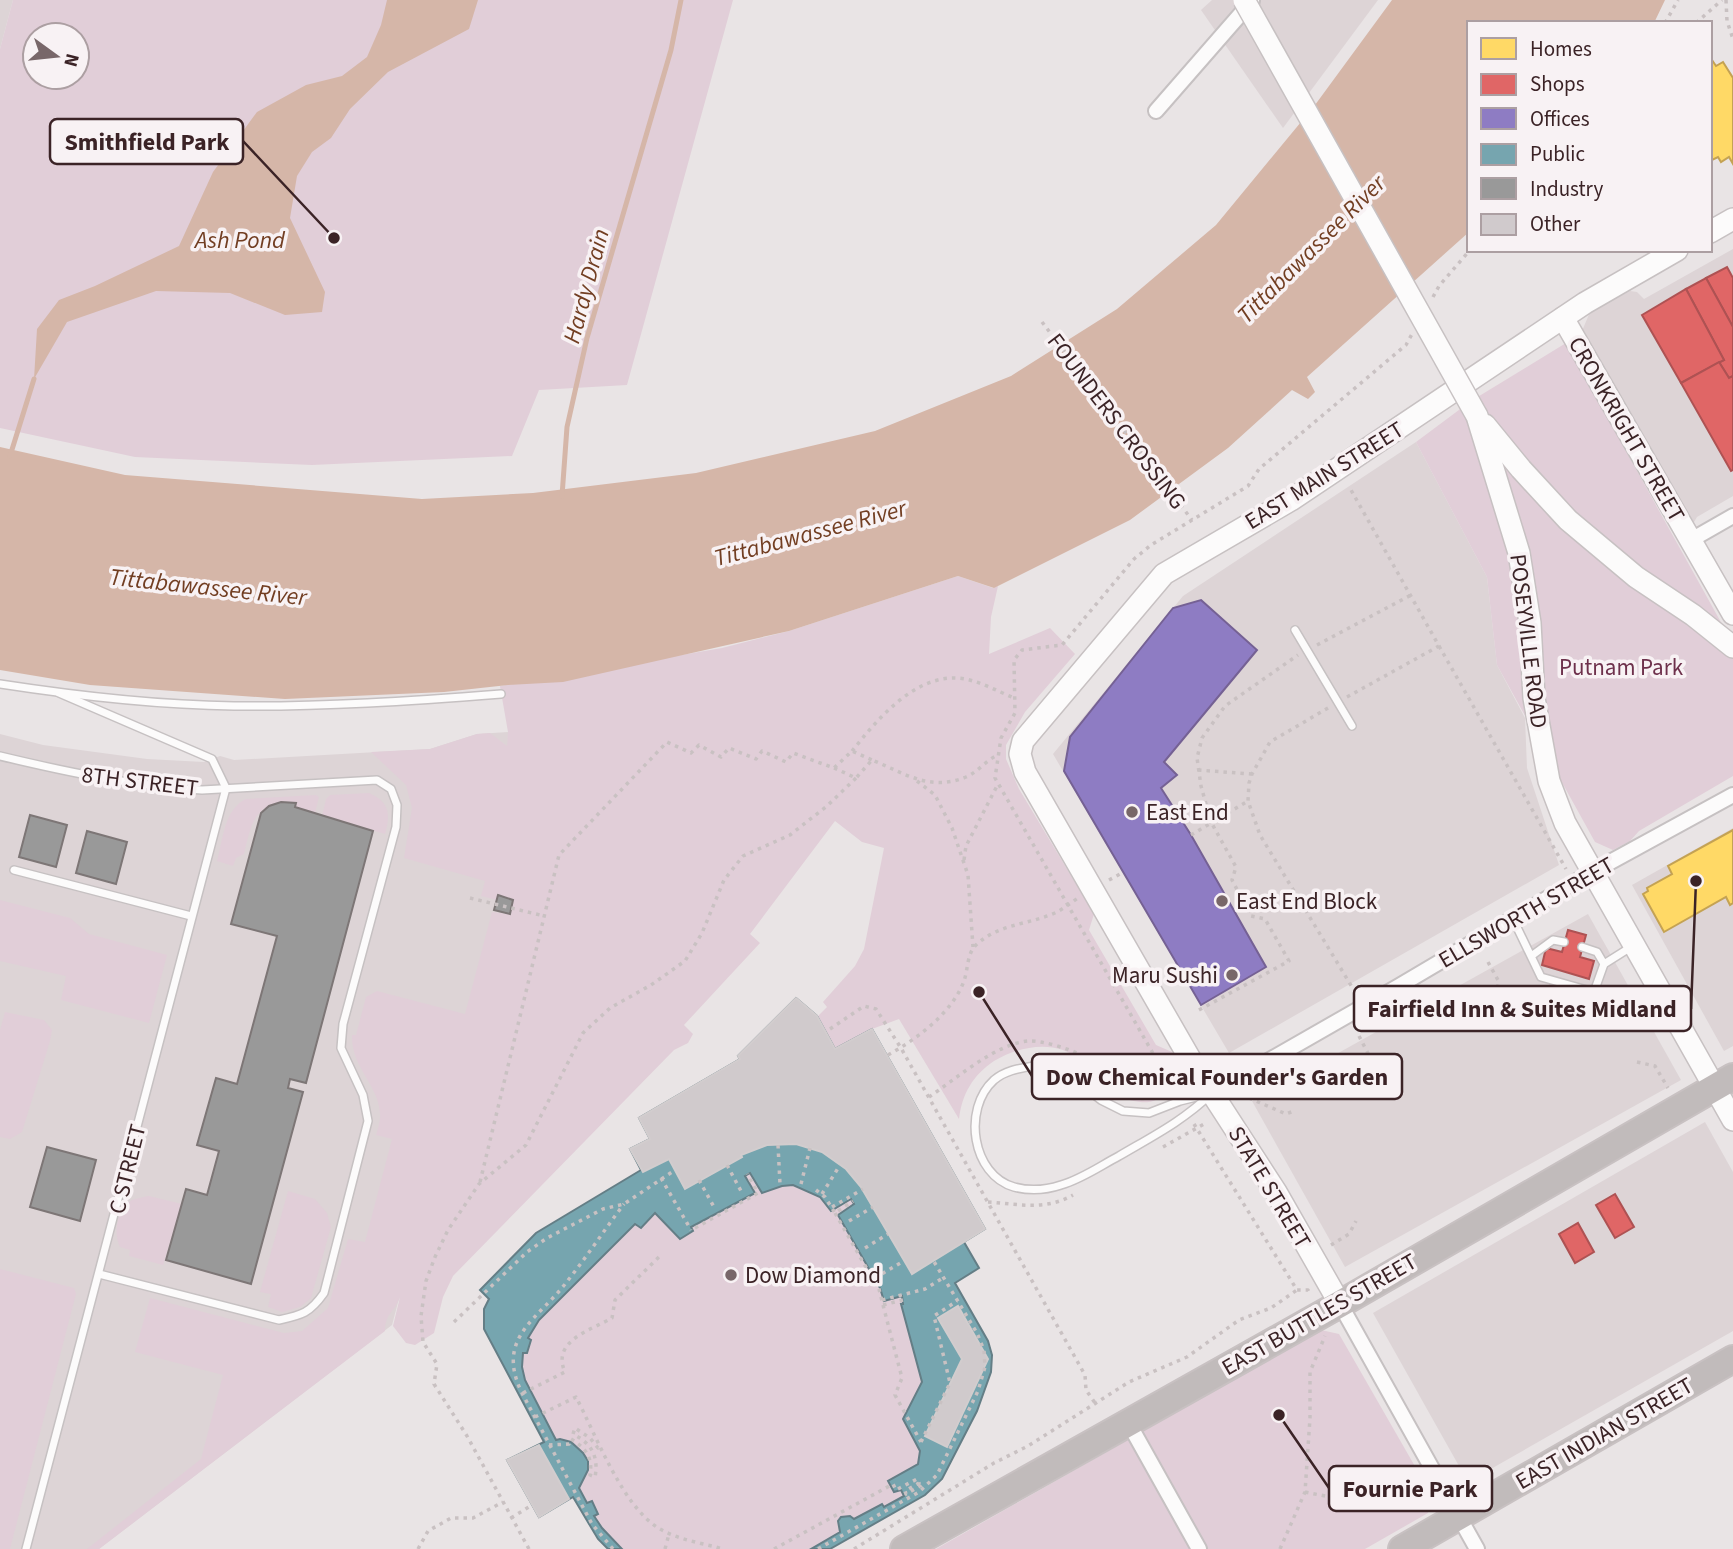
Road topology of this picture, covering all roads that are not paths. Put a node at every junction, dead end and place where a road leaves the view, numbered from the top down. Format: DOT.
graph roads {
  1 [pos="1244,0"];
  2 [pos="1253,0"];
  3 [pos="1156,111"];
  4 [pos="1733,219"];
  5 [pos="1712,231"];
  6 [pos="1674,252"];
  7 [pos="1563,318"];
  8 [pos="1477,416"];
  9 [pos="1733,516"];
  10 [pos="1691,540"];
  11 [pos="1733,614"];
  12 [pos="1295,630"];
  13 [pos="1733,647"];
  14 [pos="0,684"];
  15 [pos="59,693"];
  16 [pos="501,694"];
  17 [pos="1352,726"];
  18 [pos="1020,754"];
  19 [pos="0,756"];
  20 [pos="226,788"];
  21 [pos="1733,795"];
  22 [pos="14,870"];
  23 [pos="1592,872"];
  24 [pos="191,916"];
  25 [pos="1513,919"];
  26 [pos="1564,942"];
  27 [pos="1634,946"];
  28 [pos="1582,947"];
  29 [pos="1532,953"];
  30 [pos="1544,957"];
  31 [pos="1604,964"];
  32 [pos="1591,970"];
  33 [pos="1601,974"];
  34 [pos="1724,1082"];
  35 [pos="1212,1093"];
  36 [pos="1733,1120"];
  37 [pos="99,1274"];
  38 [pos="1331,1309"];
  39 [pos="1733,1359"];
  40 [pos="1128,1422"];
  41 [pos="1458,1517"];
  42 [pos="908,1548"];
  43 [pos="26,1549"];
  44 [pos="1199,1549"];
  45 [pos="1402,1549"];
  46 [pos="1476,1549"];
  1 -- 8 [label="street, bridge"];
  2 -- 3 [label="street"];
  4 -- 5 [label="street"];
  6 -- 7 [label="street, EAST MAIN STREET"];
  7 -- 10 [label="street, CRONKRIGHT STREET"];
  7 -- 18 [label="street, EAST MAIN STREET"];
  8 -- 13 [label="street"];
  8 -- 23 [label="street, POSEYVILLE ROAD"];
  9 -- 10 [label="street"];
  10 -- 11 [label="street, CRONKRIGHT STREET"];
  12 -- 17 [label="lane"];
  14 -- 15 [label="lane"];
  15 -- 16 [label="lane"];
  15 -- 20 [label="lane"];
  18 -- 35 [label="street, STATE STREET"];
  19 -- 20 [label="lane, 8TH STREET"];
  20 -- 24 [label="lane, C STREET"];
  20 -- 37 [label="lane, 8TH STREET"];
  21 -- 23 [label="street, ELLSWORTH STREET"];
  22 -- 24 [label="lane"];
  23 -- 25 [label="street, ELLSWORTH STREET"];
  23 -- 27 [label="street, POSEYVILLE ROAD"];
  24 -- 37 [label="lane, C STREET"];
  25 -- 29 [label="lane"];
  25 -- 35 [label="street, ELLSWORTH STREET"];
  26 -- 29 [label="lane"];
  27 -- 31 [label="lane"];
  27 -- 34 [label="street, POSEYVILLE ROAD"];
  28 -- 31 [label="lane"];
  29 -- 30 [label="lane"];
  29 -- 33 [label="lane"];
  31 -- 33 [label="lane"];
  32 -- 33 [label="lane"];
  34 -- 36 [label="street, POSEYVILLE ROAD"];
  34 -- 38 [label="highway, EAST BUTTLES STREET"];
  35 -- 35 [label="lane"];
  35 -- 38 [label="street, STATE STREET"];
  37 -- 43 [label="lane, C STREET"];
  38 -- 40 [label="highway, EAST BUTTLES STREET"];
  38 -- 41 [label="street, STATE STREET"];
  39 -- 41 [label="highway, EAST INDIAN STREET"];
  40 -- 42 [label="highway, EAST BUTTLES STREET"];
  40 -- 44 [label="street"];
  41 -- 45 [label="highway, EAST INDIAN STREET"];
  41 -- 46 [label="street, STATE STREET"];
}
